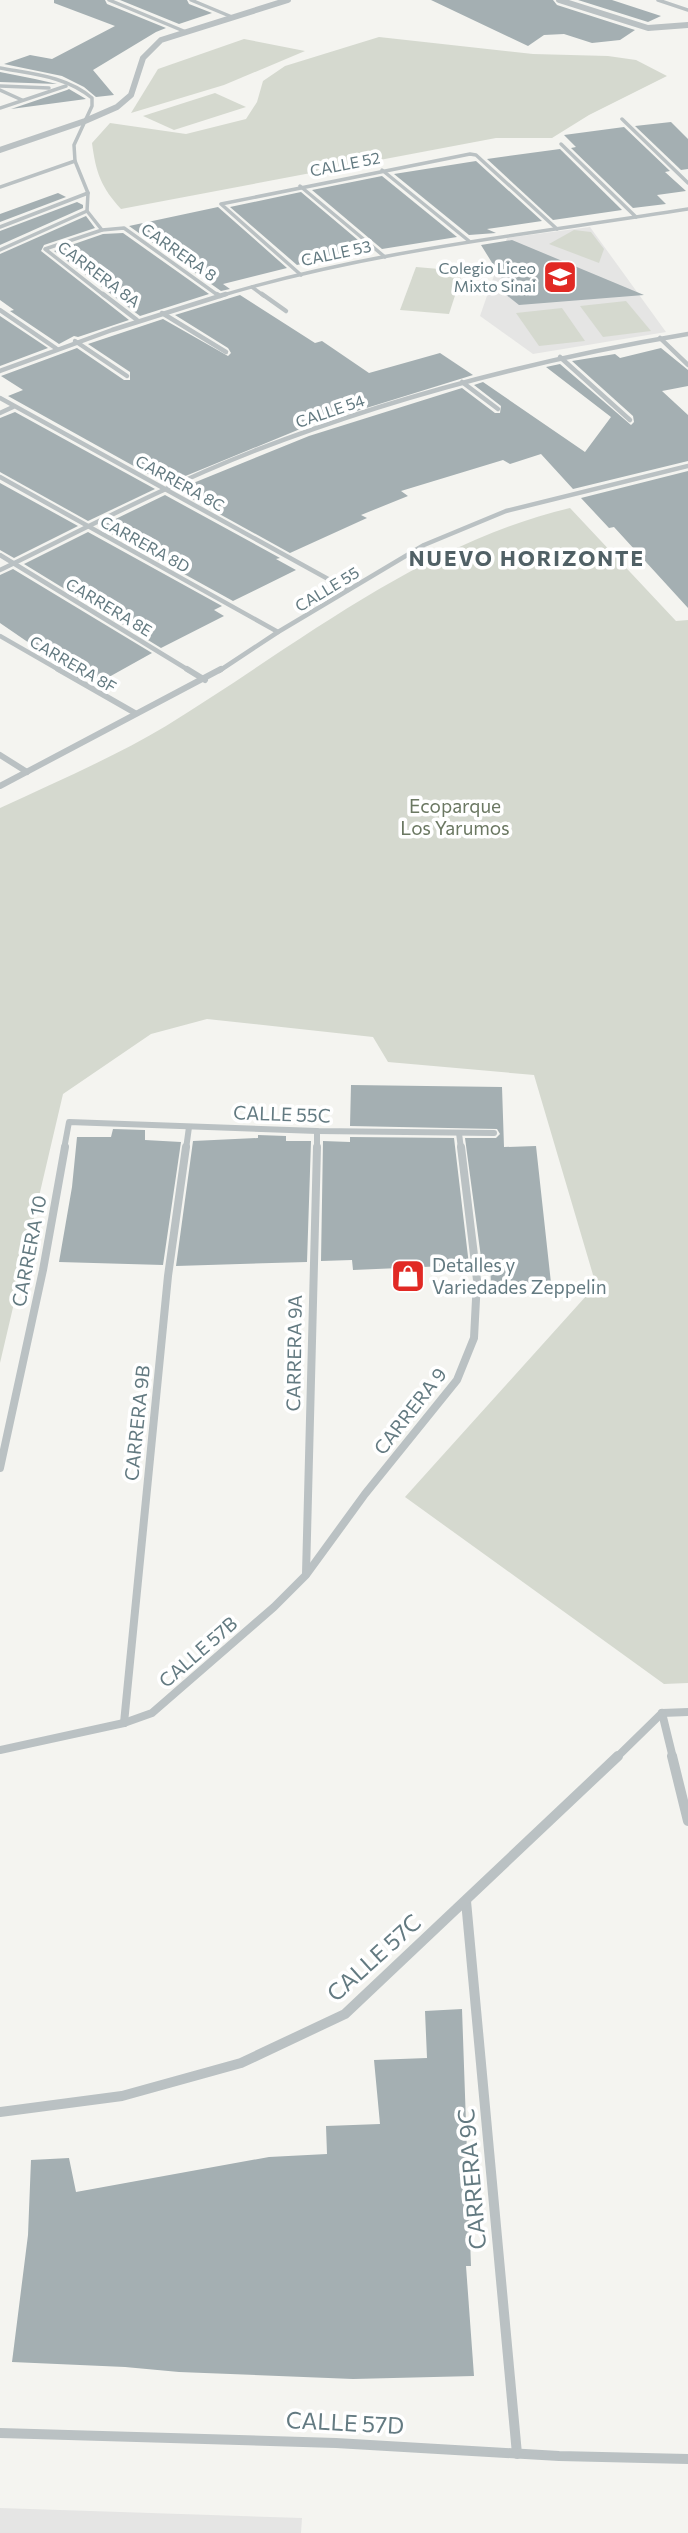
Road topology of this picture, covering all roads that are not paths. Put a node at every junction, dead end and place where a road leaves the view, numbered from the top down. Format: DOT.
graph roads {
  1 [pos="110,0"];
  2 [pos="191,0"];
  3 [pos="559,0"];
  4 [pos="659,0"];
  5 [pos="282,1"];
  6 [pos="688,10"];
  7 [pos="232,17"];
  8 [pos="688,24"];
  9 [pos="648,28"];
  10 [pos="186,32"];
  11 [pos="0,68"];
  12 [pos="70,85"];
  13 [pos="0,88"];
  14 [pos="54,89"];
  15 [pos="23,101"];
  16 [pos="0,108"];
  17 [pos="622,119"];
  18 [pos="85,121"];
  19 [pos="561,144"];
  20 [pos="0,150"];
  21 [pos="75,161"];
  22 [pos="382,170"];
  23 [pos="688,183"];
  24 [pos="300,186"];
  25 [pos="0,187"];
  26 [pos="88,193"];
  27 [pos="688,209"];
  28 [pos="87,211"];
  29 [pos="636,217"];
  30 [pos="0,227"];
  31 [pos="557,229"];
  32 [pos="102,230"];
  33 [pos="469,241"];
  34 [pos="0,250"];
  35 [pos="385,257"];
  36 [pos="301,275"];
  37 [pos="252,287"];
  38 [pos="220,296"];
  39 [pos="0,310"];
  40 [pos="286,310"];
  41 [pos="162,313"];
  42 [pos="137,320"];
  43 [pos="688,334"];
  44 [pos="660,338"];
  45 [pos="75,341"];
  46 [pos="57,349"];
  47 [pos="226,352"];
  48 [pos="561,357"];
  49 [pos="688,365"];
  50 [pos="0,371"];
  51 [pos="127,376"];
  52 [pos="462,382"];
  53 [pos="0,398"];
  54 [pos="13,407"];
  55 [pos="498,409"];
  56 [pos="0,413"];
  57 [pos="630,420"];
  58 [pos="688,466"];
  59 [pos="0,477"];
  60 [pos="167,490"];
  61 [pos="89,527"];
  62 [pos="0,555"];
  63 [pos="13,564"];
  64 [pos="0,570"];
  65 [pos="348,590"];
  66 [pos="278,632"];
  67 [pos="0,636"];
  68 [pos="205,680"];
  69 [pos="135,713"];
  70 [pos="0,755"];
  71 [pos="27,772"];
  72 [pos="0,786"];
  73 [pos="69,1122"];
  74 [pos="189,1127"];
  75 [pos="317,1131"];
  76 [pos="459,1133"];
  77 [pos="494,1133"];
  78 [pos="0,1468"];
  79 [pos="365,1494"];
  80 [pos="306,1575"];
  81 [pos="688,1712"];
  82 [pos="662,1713"];
  83 [pos="124,1723"];
  84 [pos="0,1750"];
  85 [pos="688,1821"];
  86 [pos="466,1901"];
  87 [pos="0,2112"];
  88 [pos="0,2434"];
  89 [pos="517,2454"];
  90 [pos="688,2459"];
  1 -- 10 [label="street"];
  2 -- 7 [label="street"];
  3 -- 9 [label="street"];
  4 -- 6 [label="street"];
  5 -- 7 [label="street"];
  7 -- 10 [label="street"];
  8 -- 9 [label="street"];
  10 -- 18 [label="street"];
  11 -- 12 [label="street"];
  12 -- 14 [label="street"];
  12 -- 18 [label="street"];
  13 -- 14 [label="street"];
  13 -- 15 [label="street"];
  14 -- 15 [label="street"];
  15 -- 16 [label="street"];
  17 -- 23 [label="street"];
  18 -- 20 [label="street"];
  18 -- 21 [label="street"];
  19 -- 29 [label="street"];
  21 -- 25 [label="street"];
  21 -- 26 [label="street"];
  22 -- 24 [label="street, CALLE 52"];
  22 -- 31 [label="street, CALLE 52"];
  22 -- 33 [label="street"];
  24 -- 35 [label="street"];
  24 -- 36 [label="street, CALLE 52"];
  26 -- 28 [label="street"];
  26 -- 30 [label="street"];
  27 -- 29 [label="street, CALLE 53"];
  28 -- 32 [label="street, CARRERA 8A"];
  28 -- 34 [label="street"];
  29 -- 31 [label="street, CALLE 53"];
  31 -- 33 [label="street, CALLE 53"];
  32 -- 38 [label="street, CARRERA 8"];
  32 -- 42 [label="street, CARRERA 8A"];
  33 -- 35 [label="street, CALLE 53"];
  35 -- 36 [label="street, CALLE 53"];
  36 -- 37 [label="street, CALLE 53"];
  37 -- 38 [label="street, CALLE 53"];
  37 -- 40 [label="street"];
  38 -- 41 [label="street, CALLE 53"];
  39 -- 46 [label="street"];
  41 -- 42 [label="street, CALLE 53"];
  41 -- 47 [label="street, CARRERA 8A"];
  42 -- 45 [label="street, CALLE 53"];
  43 -- 44 [label="street, CALLE 54"];
  44 -- 48 [label="street, CALLE 54"];
  44 -- 49 [label="street"];
  45 -- 46 [label="street, CALLE 53"];
  45 -- 51 [label="street"];
  46 -- 50 [label="street, CALLE 53"];
  48 -- 52 [label="street, CALLE 54"];
  48 -- 57 [label="street"];
  52 -- 55 [label="street"];
  52 -- 60 [label="street, CALLE 54"];
  53 -- 54 [label="street, CARRERA 8C"];
  54 -- 56 [label="street"];
  54 -- 60 [label="street, CARRERA 8C"];
  58 -- 65 [label="street, CALLE 55"];
  59 -- 61 [label="street, CARRERA 8D"];
  60 -- 61 [label="street, CALLE 54"];
  60 -- 65 [label="street, CARRERA 8C"];
  61 -- 63 [label="street, CALLE 54"];
  61 -- 66 [label="street, CARRERA 8D"];
  62 -- 63 [label="street, CARRERA 8E"];
  63 -- 64 [label="street, CALLE 54"];
  63 -- 68 [label="street, CARRERA 8E"];
  65 -- 66 [label="street, CALLE 55"];
  66 -- 68 [label="street, CALLE 55"];
  67 -- 69 [label="street, CARRERA 8F"];
  68 -- 69 [label="street, CALLE 55"];
  69 -- 71 [label="street, CALLE 55"];
  70 -- 71 [label="street"];
  71 -- 72 [label="street, CALLE 55"];
  73 -- 74 [label="street, CALLE 55C"];
  73 -- 78 [label="street, CARRERA 10"];
  74 -- 75 [label="street, CALLE 55C"];
  74 -- 83 [label="street, CARRERA 9B"];
  75 -- 76 [label="street, CALLE 55C"];
  75 -- 80 [label="street, CARRERA 9A"];
  76 -- 77 [label="street, CALLE 55C"];
  76 -- 79 [label="street, CARRERA 9"];
  79 -- 80 [label="street, CALLE 57B"];
  80 -- 83 [label="street, CALLE 57B"];
  81 -- 82 [label="street"];
  82 -- 85 [label="street"];
  82 -- 86 [label="street, CALLE 57C"];
  83 -- 84 [label="street, CALLE 57B"];
  86 -- 87 [label="street, CALLE 57C"];
  86 -- 89 [label="street, CARRERA 9C"];
  88 -- 89 [label="street, CALLE 57D"];
  89 -- 90 [label="street, CALLE 57D"];
}
